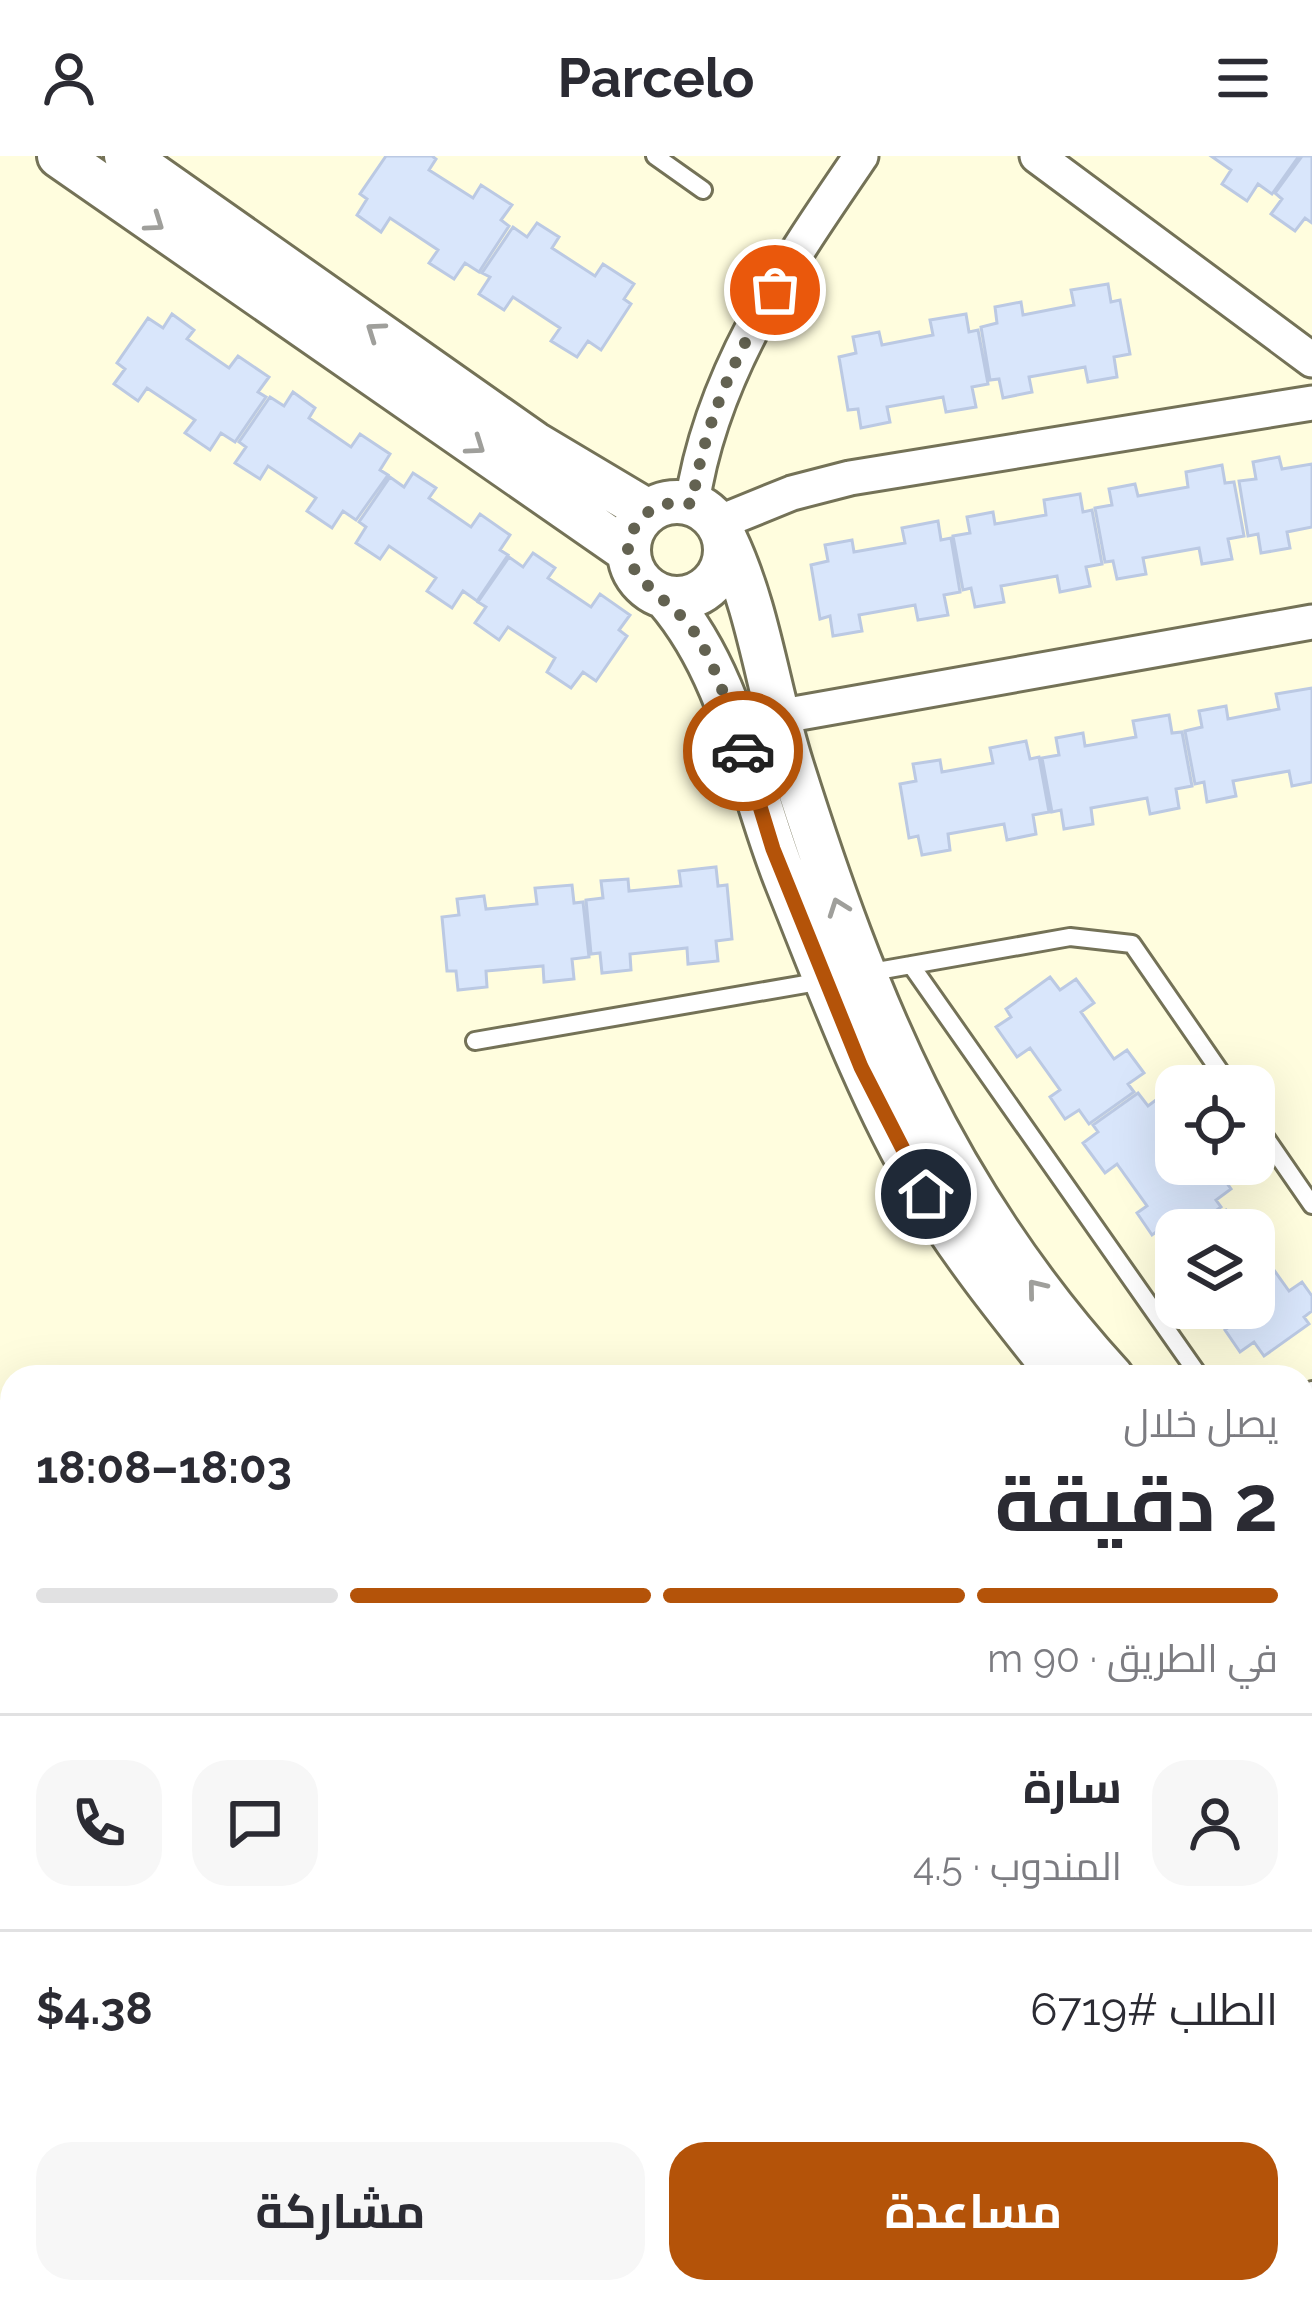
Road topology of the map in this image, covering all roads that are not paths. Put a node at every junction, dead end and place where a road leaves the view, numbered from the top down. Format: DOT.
graph roads {
  1 [pos="59,156"];
  2 [pos="126,156"];
  3 [pos="655,156"];
  4 [pos="861,156"];
  5 [pos="1037,156"];
  6 [pos="703,190"];
  7 [pos="1312,360"];
  8 [pos="1312,403"];
  9 [pos="648,512"];
  10 [pos="712,522"];
  11 [pos="628,552"];
  12 [pos="666,598"];
  13 [pos="1312,622"];
  14 [pos="777,717"];
  15 [pos="910,965"];
  16 [pos="844,977"];
  17 [pos="475,1041"];
  18 [pos="1216,1065"];
  19 [pos="1275,1151"];
  20 [pos="1312,1205"];
  21 [pos="1052,1365"];
  22 [pos="1102,1365"];
  23 [pos="1192,1365"];
  1 -- 11 [label="street, one-way"];
  9 -- 2 [label="street, one-way"];
  3 -- 6 [label="lane"];
  4 -- 10 [label="street"];
  5 -- 7 [label="street"];
  8 -- 10 [label="street"];
  9 -- 10 [label="street"];
  9 -- 11 [label="street"];
  10 -- 12 [label="street"];
  10 -- 14 [label="street"];
  11 -- 12 [label="street"];
  12 -- 16 [label="street"];
  13 -- 14 [label="street"];
  16 -- 14 [label="street, one-way"];
  15 -- 16 [label="lane"];
  15 -- 18 [label="lane"];
  15 -- 23 [label="lane"];
  16 -- 17 [label="lane"];
  16 -- 21 [label="street"];
  22 -- 16 [label="street, one-way"];
  19 -- 20 [label="lane"];
}
